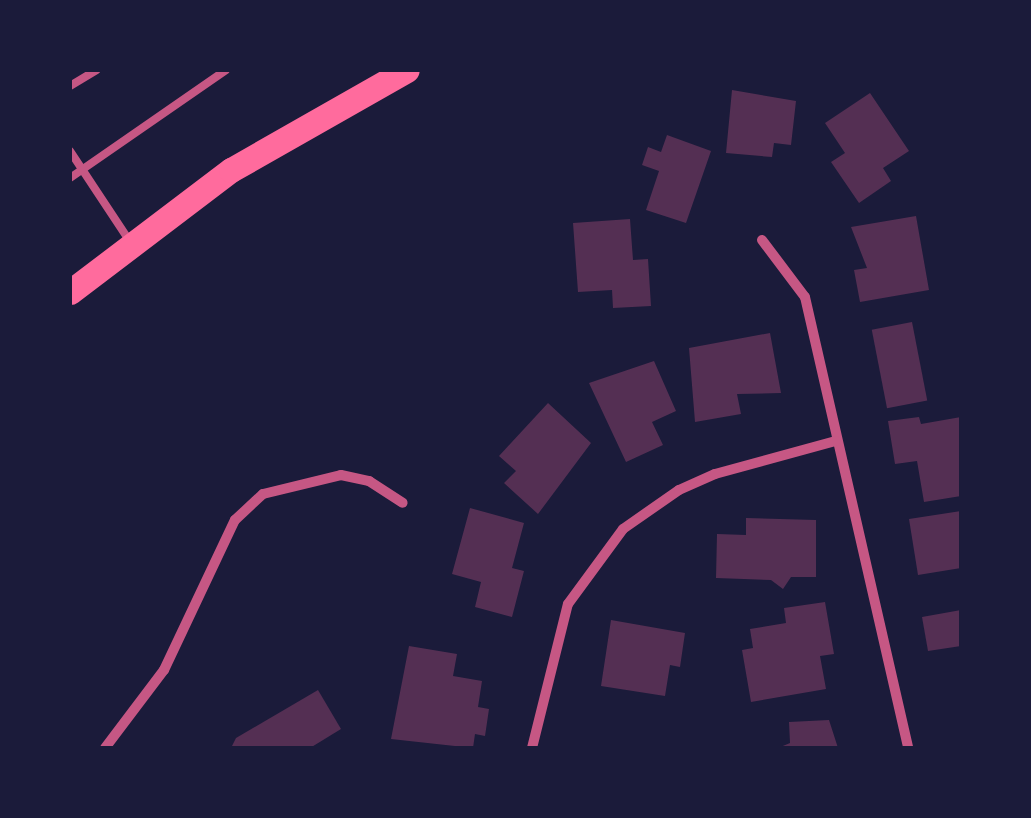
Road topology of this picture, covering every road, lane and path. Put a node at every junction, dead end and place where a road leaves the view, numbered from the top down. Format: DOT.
graph roads {
  1 [pos="96,70"];
  2 [pos="226,70"];
  3 [pos="407,70"];
  4 [pos="70,86"];
  5 [pos="70,151"];
  6 [pos="82,169"];
  7 [pos="70,178"];
  8 [pos="762,240"];
  9 [pos="131,243"];
  10 [pos="70,292"];
  11 [pos="836,442"];
  12 [pos="402,502"];
  13 [pos="106,748"];
  14 [pos="532,748"];
  15 [pos="908,748"];
  1 -- 4 [label="lane"];
  2 -- 6 [label="lane"];
  3 -- 9 [label="main road"];
  5 -- 6 [label="lane"];
  6 -- 7 [label="lane"];
  6 -- 9 [label="lane"];
  8 -- 11 [label="street"];
  9 -- 10 [label="main road"];
  11 -- 14 [label="street"];
  11 -- 15 [label="street"];
  12 -- 13 [label="street"];
}
